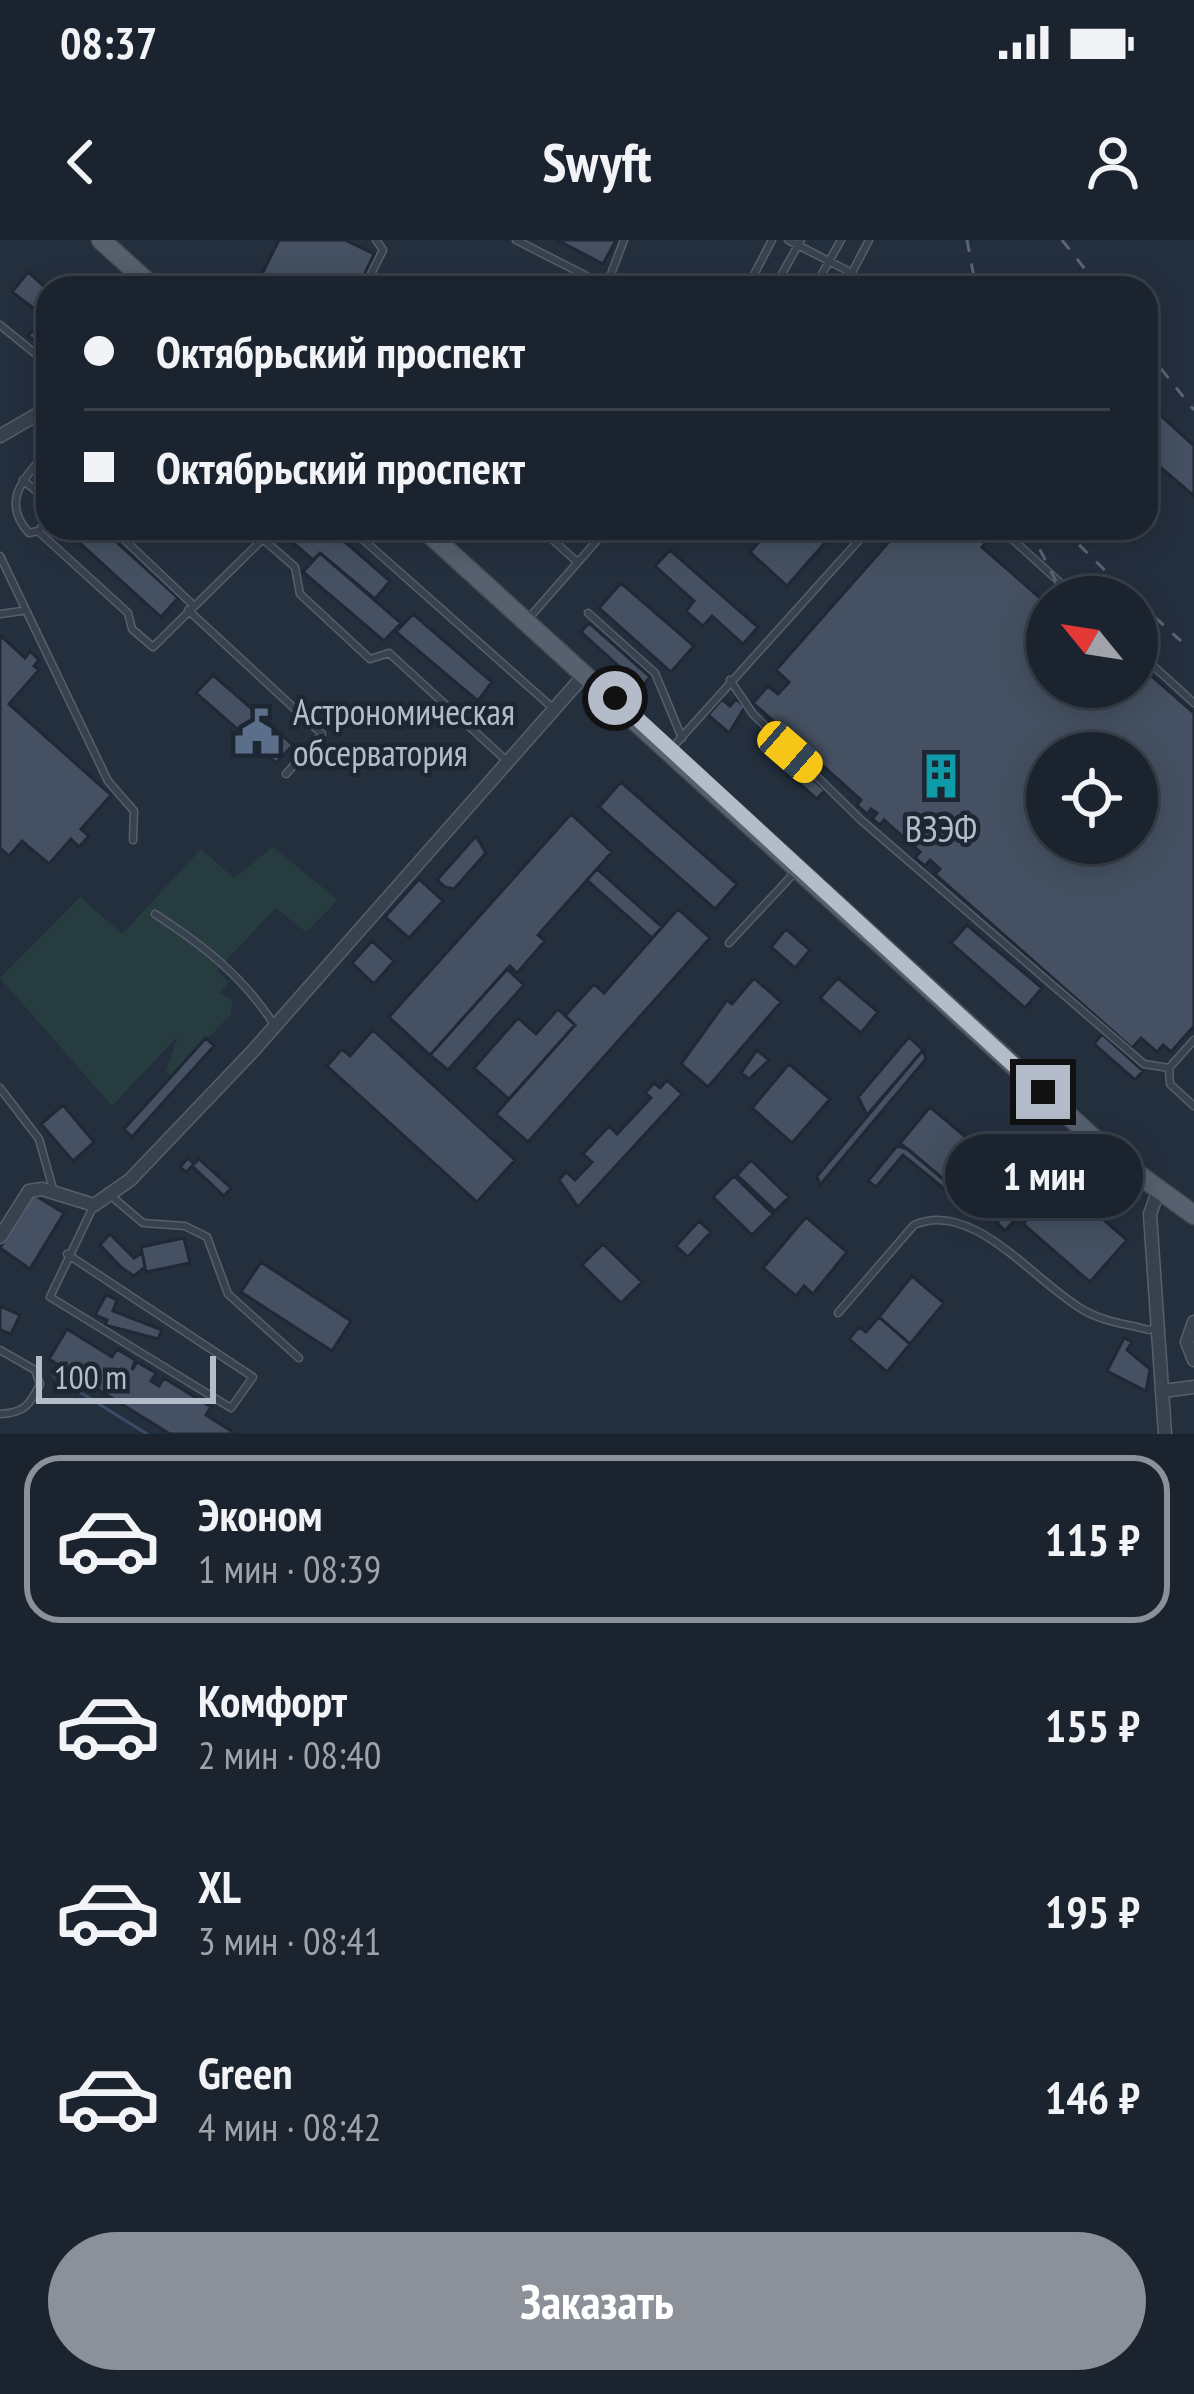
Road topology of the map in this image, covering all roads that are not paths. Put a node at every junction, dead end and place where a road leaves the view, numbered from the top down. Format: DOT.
graph roads {
  1 [pos="101,240"];
  2 [pos="376,240"];
  3 [pos="516,240"];
  4 [pos="624,240"];
  5 [pos="772,240"];
  6 [pos="788,240"];
  7 [pos="841,240"];
  8 [pos="869,240"];
  9 [pos="799,243"];
  10 [pos="829,261"];
  11 [pos="852,274"];
  12 [pos="141,276"];
  13 [pos="371,276"];
  14 [pos="586,276"];
  15 [pos="611,276"];
  16 [pos="753,276"];
  17 [pos="781,276"];
  18 [pos="821,276"];
  19 [pos="0,325"];
  20 [pos="36,354"];
  21 [pos="36,415"];
  22 [pos="0,436"];
  23 [pos="36,465"];
  24 [pos="23,480"];
  25 [pos="36,491"];
  26 [pos="36,531"];
  27 [pos="48,540"];
  28 [pos="124,540"];
  29 [pos="264,540"];
  30 [pos="364,540"];
  31 [pos="436,540"];
  32 [pos="553,540"];
  33 [pos="596,540"];
  34 [pos="859,540"];
  35 [pos="1013,540"];
  36 [pos="0,556"];
  37 [pos="575,560"];
  38 [pos="1053,576"];
  39 [pos="190,607"];
  40 [pos="22,611"];
  41 [pos="588,613"];
  42 [pos="0,614"];
  43 [pos="526,620"];
  44 [pos="1158,670"];
  45 [pos="587,672"];
  46 [pos="730,680"];
  47 [pos="1194,703"];
  48 [pos="554,709"];
  49 [pos="676,744"];
  50 [pos="508,762"];
  51 [pos="286,773"];
  52 [pos="133,840"];
  53 [pos="800,867"];
  54 [pos="155,914"];
  55 [pos="729,943"];
  56 [pos="275,1025"];
  57 [pos="1194,1040"];
  58 [pos="1168,1068"];
  59 [pos="1194,1087"];
  60 [pos="0,1088"];
  61 [pos="1184,1096"];
  62 [pos="1194,1106"];
  63 [pos="1158,1192"];
  64 [pos="54,1193"];
  65 [pos="110,1194"];
  66 [pos="94,1205"];
  67 [pos="1191,1211"];
  68 [pos="0,1238"];
  69 [pos="67,1254"];
  70 [pos="838,1313"];
  71 [pos="1194,1322"];
  72 [pos="1161,1326"];
  73 [pos="0,1350"];
  74 [pos="299,1358"];
  75 [pos="1194,1360"];
  76 [pos="1194,1387"];
  77 [pos="1163,1391"];
  78 [pos="0,1414"];
  79 [pos="1165,1434"];
  1 -- 12 [label="main road"];
  2 -- 13 [label="lane"];
  3 -- 14 [label="lane"];
  4 -- 15 [label="lane"];
  5 -- 16 [label="lane"];
  6 -- 9 [label="lane"];
  7 -- 10 [label="lane"];
  8 -- 11 [label="lane"];
  9 -- 10 [label="lane"];
  9 -- 17 [label="lane"];
  10 -- 11 [label="lane"];
  10 -- 18 [label="lane"];
  19 -- 20 [label="lane"];
  21 -- 22 [label="street"];
  23 -- 24 [label="lane"];
  24 -- 25 [label="lane"];
  24 -- 26 [label="lane"];
  27 -- 39 [label="lane"];
  28 -- 39 [label="lane"];
  29 -- 39 [label="lane"];
  29 -- 50 [label="lane"];
  30 -- 48 [label="lane"];
  31 -- 43 [label="main road"];
  32 -- 37 [label="lane"];
  33 -- 37 [label="lane"];
  34 -- 46 [label="lane"];
  35 -- 38 [label="lane"];
  36 -- 40 [label="lane"];
  37 -- 43 [label="lane"];
  39 -- 51 [label="lane"];
  40 -- 42 [label="lane"];
  40 -- 52 [label="lane"];
  41 -- 49 [label="lane"];
  43 -- 45 [label="main road"];
  44 -- 47 [label="lane"];
  45 -- 48 [label="street"];
  45 -- 49 [label="main road"];
  46 -- 49 [label="lane"];
  46 -- 58 [label="lane"];
  48 -- 50 [label="street"];
  49 -- 53 [label="main road"];
  50 -- 56 [label="street"];
  53 -- 55 [label="lane"];
  53 -- 63 [label="main road"];
  54 -- 56 [label="lane"];
  56 -- 65 [label="street"];
  57 -- 58 [label="lane"];
  58 -- 61 [label="lane"];
  59 -- 61 [label="lane"];
  60 -- 64 [label="lane"];
  61 -- 62 [label="lane"];
  63 -- 67 [label="main road"];
  63 -- 72 [label="street"];
  64 -- 66 [label="street"];
  64 -- 68 [label="street"];
  65 -- 66 [label="street"];
  65 -- 74 [label="lane"];
  66 -- 69 [label="lane"];
  69 -- 69 [label="lane"];
  70 -- 72 [label="lane"];
  71 -- 75 [label="street"];
  72 -- 77 [label="street"];
  73 -- 78 [label="lane"];
  76 -- 77 [label="street"];
  77 -- 79 [label="street"];
}
